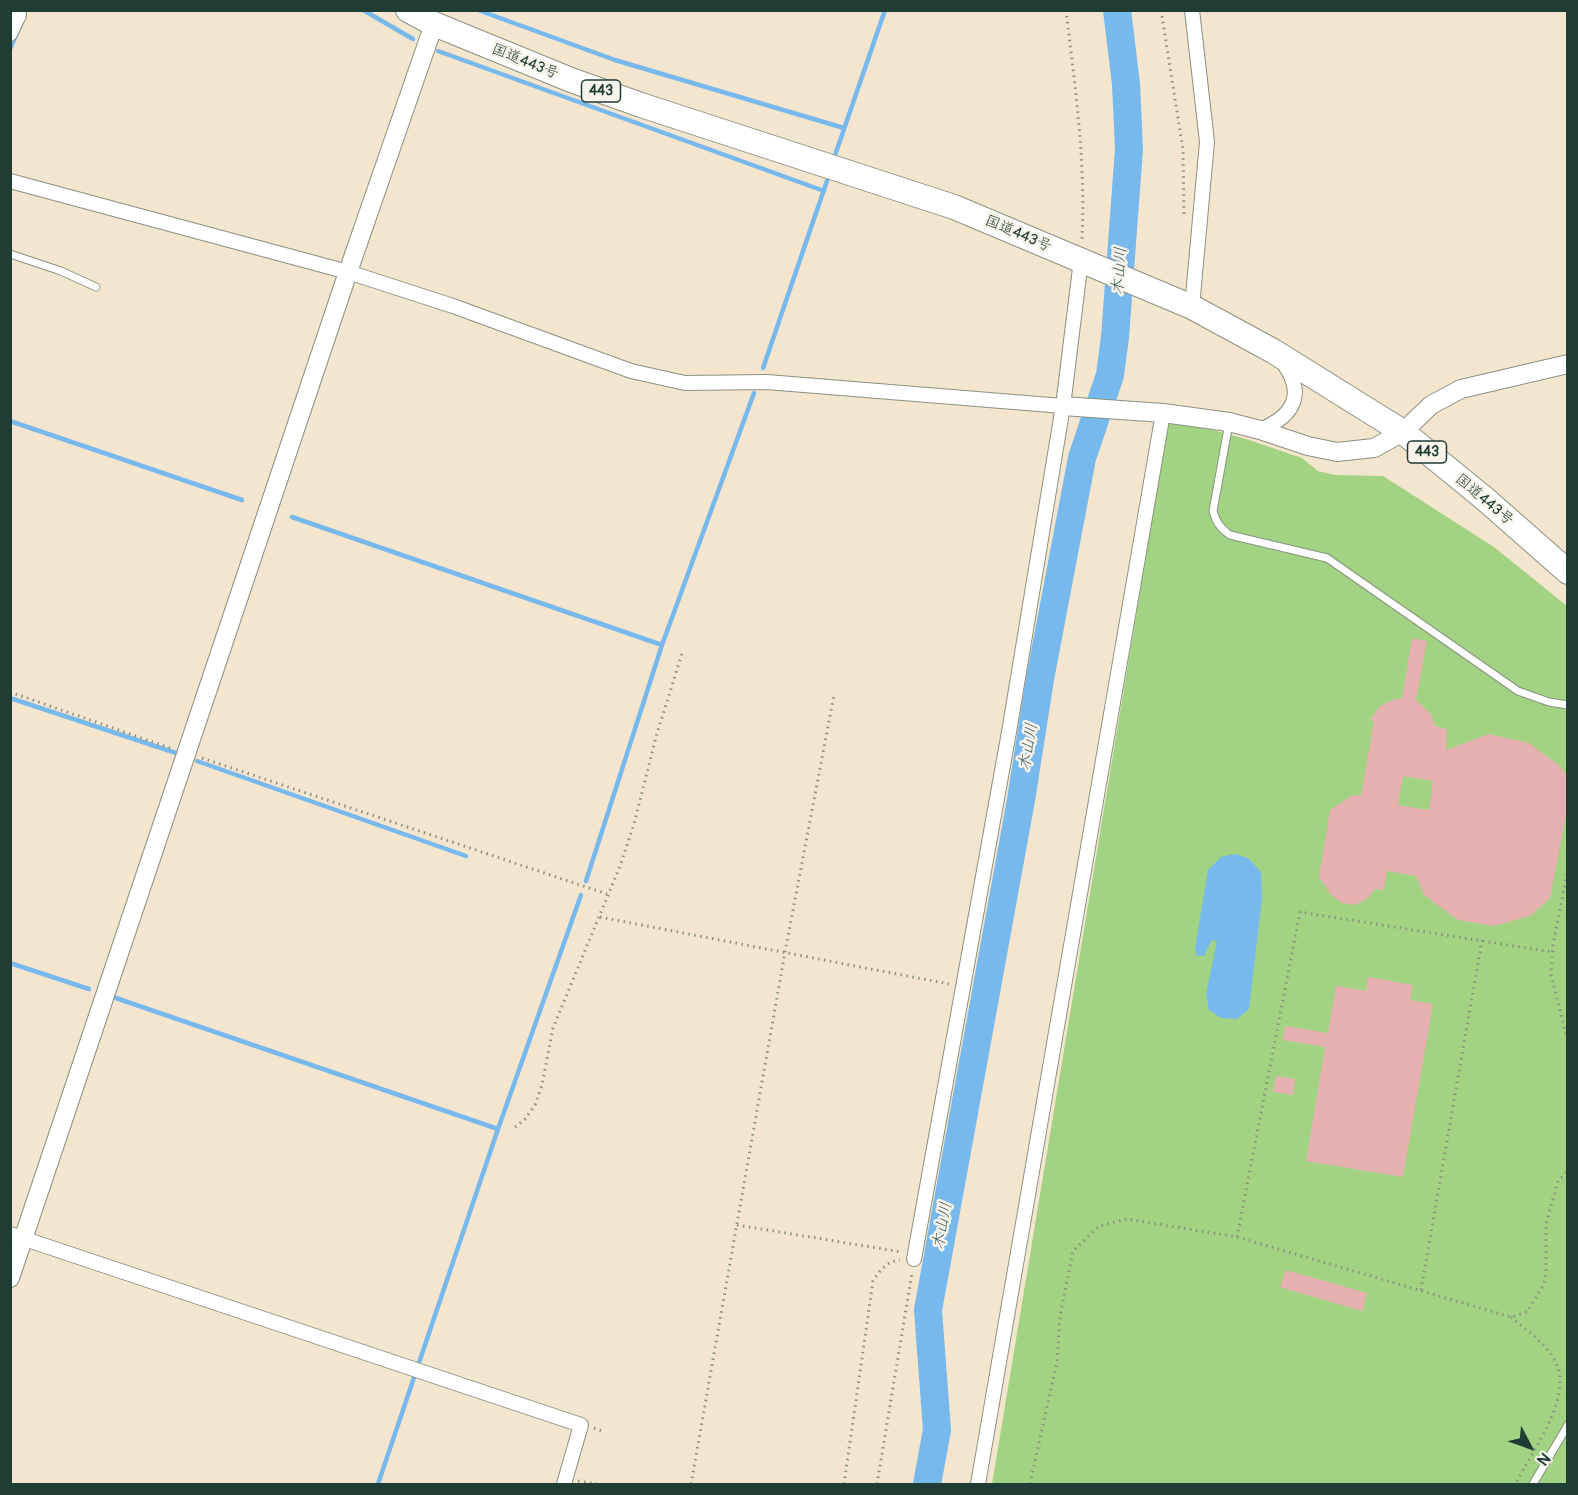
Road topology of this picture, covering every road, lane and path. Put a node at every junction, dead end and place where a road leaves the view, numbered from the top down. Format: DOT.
graph roads {
  1 [pos="408,10"];
  2 [pos="1066,10"];
  3 [pos="1161,10"];
  4 [pos="1192,10"];
  5 [pos="19,15"];
  6 [pos="436,17"];
  7 [pos="10,34"];
  8 [pos="10,181"];
  9 [pos="1184,220"];
  10 [pos="10,254"];
  11 [pos="1081,260"];
  12 [pos="348,272"];
  13 [pos="96,287"];
  14 [pos="1186,304"];
  15 [pos="1273,351"];
  16 [pos="1568,364"];
  17 [pos="1064,406"];
  18 [pos="1158,412"];
  19 [pos="1229,422"];
  20 [pos="1260,430"];
  21 [pos="1403,432"];
  22 [pos="1568,572"];
  23 [pos="683,650"];
  24 [pos="10,692"];
  25 [pos="834,695"];
  26 [pos="1568,705"];
  27 [pos="187,753"];
  28 [pos="1568,868"];
  29 [pos="607,894"];
  30 [pos="600,917"];
  31 [pos="1482,940"];
  32 [pos="785,952"];
  33 [pos="1552,952"];
  34 [pos="963,987"];
  35 [pos="1568,1042"];
  36 [pos="515,1127"];
  37 [pos="1568,1171"];
  38 [pos="737,1225"];
  39 [pos="17,1236"];
  40 [pos="1237,1237"];
  41 [pos="914,1259"];
  42 [pos="10,1278"];
  43 [pos="1421,1290"];
  44 [pos="1511,1317"];
  45 [pos="1568,1425"];
  46 [pos="564,1485"];
  47 [pos="691,1485"];
  48 [pos="844,1485"];
  49 [pos="877,1485"];
  50 [pos="978,1485"];
  51 [pos="1030,1485"];
  52 [pos="1516,1485"];
  53 [pos="1533,1485"];
  1 -- 6 [label="highway, 国道443号 / 443"];
  2 -- 11 [label="path"];
  3 -- 9 [label="path"];
  4 -- 14 [label="street"];
  5 -- 7 [label="street"];
  6 -- 11 [label="highway, 国道443号 / 443"];
  6 -- 12 [label="street"];
  8 -- 12 [label="street"];
  10 -- 13 [label="lane"];
  11 -- 14 [label="highway, 国道443号 / 443"];
  11 -- 17 [label="street"];
  12 -- 17 [label="street"];
  12 -- 27 [label="street"];
  14 -- 15 [label="highway, 国道443号 / 443"];
  15 -- 20 [label="street"];
  15 -- 21 [label="highway, 国道443号 / 443"];
  16 -- 21 [label="street"];
  17 -- 18 [label="street"];
  17 -- 34 [label="street"];
  18 -- 19 [label="street"];
  18 -- 50 [label="street"];
  19 -- 20 [label="street"];
  19 -- 26 [label="lane"];
  20 -- 21 [label="street"];
  21 -- 22 [label="highway, 国道443号 / 443"];
  23 -- 29 [label="path"];
  24 -- 27 [label="path"];
  25 -- 32 [label="path"];
  27 -- 29 [label="path"];
  27 -- 39 [label="street"];
  28 -- 33 [label="path"];
  29 -- 30 [label="path"];
  30 -- 32 [label="path"];
  30 -- 36 [label="path"];
  31 -- 33 [label="path"];
  31 -- 40 [label="path"];
  31 -- 43 [label="path"];
  32 -- 34 [label="path"];
  32 -- 38 [label="path"];
  33 -- 35 [label="path"];
  34 -- 41 [label="street"];
  37 -- 44 [label="path"];
  38 -- 41 [label="path"];
  38 -- 47 [label="path"];
  39 -- 42 [label="street"];
  39 -- 46 [label="street"];
  40 -- 43 [label="path"];
  40 -- 51 [label="path"];
  41 -- 48 [label="path"];
  41 -- 49 [label="path"];
  43 -- 44 [label="path"];
  44 -- 52 [label="path"];
  45 -- 53 [label="lane"];
}
